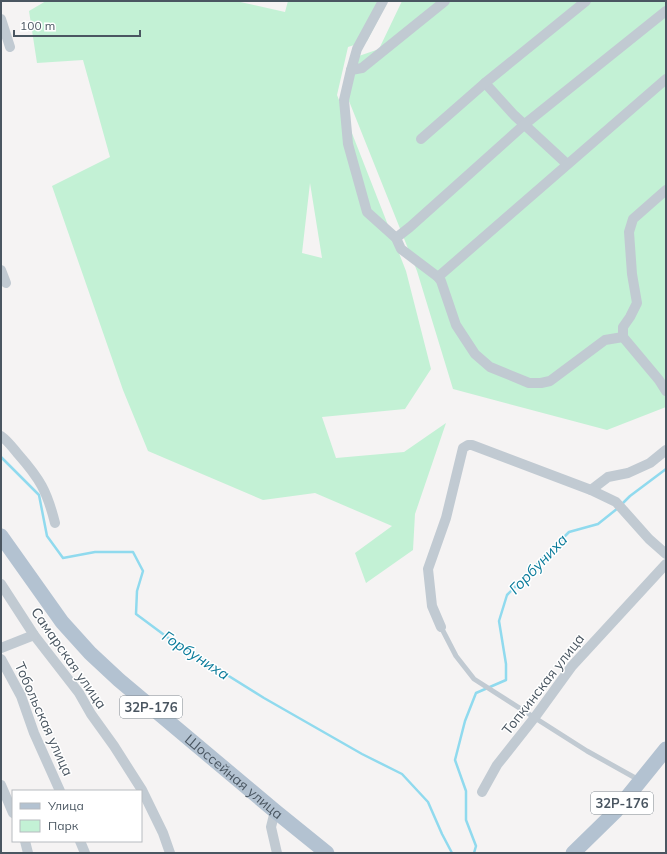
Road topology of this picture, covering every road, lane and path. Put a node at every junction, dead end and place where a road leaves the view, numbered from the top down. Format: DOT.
graph roads {
  1 [pos="383,1"];
  2 [pos="445,1"];
  3 [pos="586,1"];
  4 [pos="666,11"];
  5 [pos="1,20"];
  6 [pos="10,47"];
  7 [pos="351,70"];
  8 [pos="666,79"];
  9 [pos="485,83"];
  10 [pos="525,124"];
  11 [pos="421,139"];
  12 [pos="567,164"];
  13 [pos="666,190"];
  14 [pos="396,238"];
  15 [pos="1,270"];
  16 [pos="438,277"];
  17 [pos="6,283"];
  18 [pos="623,336"];
  19 [pos="666,391"];
  20 [pos="1,436"];
  21 [pos="666,450"];
  22 [pos="591,490"];
  23 [pos="55,523"];
  24 [pos="1,536"];
  25 [pos="666,554"];
  26 [pos="666,564"];
  27 [pos="1,584"];
  28 [pos="441,627"];
  29 [pos="34,635"];
  30 [pos="1,648"];
  31 [pos="1,659"];
  32 [pos="535,717"];
  33 [pos="666,748"];
  34 [pos="640,781"];
  35 [pos="1,785"];
  36 [pos="60,790"];
  37 [pos="482,792"];
  38 [pos="4,802"];
  39 [pos="12,812"];
  40 [pos="275,812"];
  41 [pos="24,842"];
  42 [pos="80,842"];
  43 [pos="28,853"];
  44 [pos="85,853"];
  45 [pos="170,853"];
  46 [pos="277,853"];
  47 [pos="327,853"];
  48 [pos="574,853"];
  1 -- 7 [label="street"];
  2 -- 7 [label="street"];
  3 -- 9 [label="street"];
  4 -- 10 [label="street"];
  5 -- 6 [label="street"];
  7 -- 14 [label="street"];
  8 -- 12 [label="street"];
  9 -- 10 [label="street"];
  9 -- 11 [label="street"];
  10 -- 12 [label="street"];
  10 -- 14 [label="street"];
  12 -- 16 [label="street"];
  13 -- 18 [label="street"];
  14 -- 16 [label="street"];
  15 -- 17 [label="street"];
  16 -- 18 [label="street"];
  18 -- 19 [label="street"];
  20 -- 23 [label="street"];
  21 -- 22 [label="street"];
  22 -- 25 [label="street"];
  22 -- 28 [label="street"];
  24 -- 40 [label="main road, Шоссейная улица / 32Р-176"];
  26 -- 32 [label="street, Топкинская улица"];
  27 -- 29 [label="street, Самарская улица"];
  28 -- 32 [label="lane"];
  29 -- 30 [label="street"];
  29 -- 45 [label="street, Самарская улица"];
  31 -- 36 [label="street, Тобольская улица"];
  32 -- 34 [label="lane"];
  32 -- 37 [label="street, Топкинская улица"];
  33 -- 34 [label="main road, 32Р-176"];
  34 -- 48 [label="main road, 32Р-176"];
  35 -- 38 [label="street"];
  38 -- 39 [label="street"];
  40 -- 46 [label="street"];
  40 -- 47 [label="main road, Шоссейная улица / 32Р-176"];
  41 -- 43 [label="street"];
  42 -- 44 [label="street"];
}
